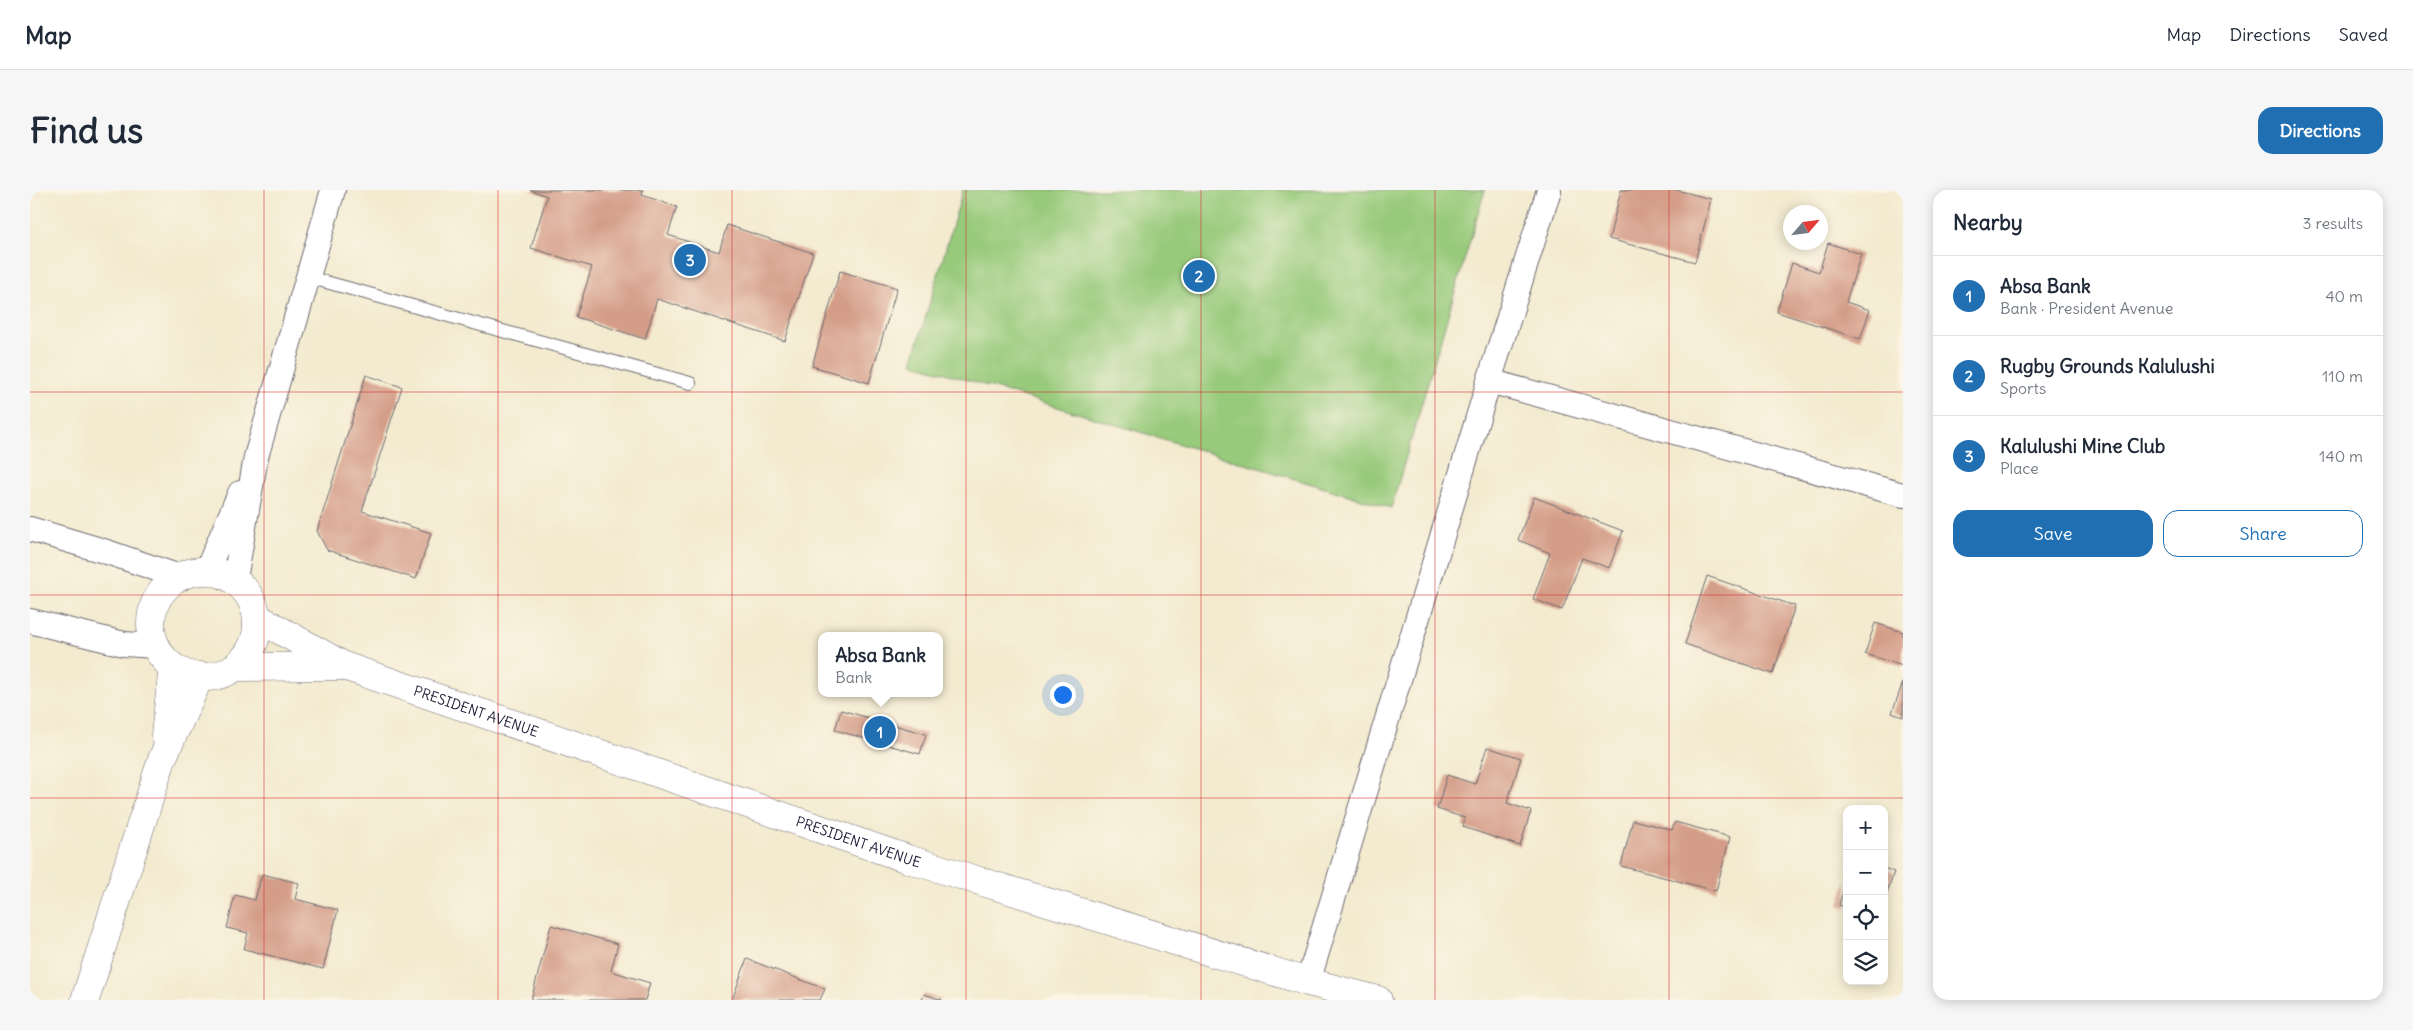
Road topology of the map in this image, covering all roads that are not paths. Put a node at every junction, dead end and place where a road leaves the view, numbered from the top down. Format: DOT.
graph roads {
  1 [pos="333,190"];
  2 [pos="1549,190"];
  3 [pos="308,276"];
  4 [pos="1489,381"];
  5 [pos="690,383"];
  6 [pos="256,457"];
  7 [pos="1903,495"];
  8 [pos="30,529"];
  9 [pos="207,570"];
  10 [pos="180,577"];
  11 [pos="235,579"];
  12 [pos="258,618"];
  13 [pos="30,621"];
  14 [pos="156,646"];
  15 [pos="344,666"];
  16 [pos="173,667"];
  17 [pos="235,667"];
  18 [pos="200,676"];
  19 [pos="162,759"];
  20 [pos="1308,982"];
  21 [pos="84,1000"];
  22 [pos="1378,1000"];
  1 -- 3 [label="street"];
  2 -- 4 [label="street"];
  3 -- 5 [label="lane"];
  3 -- 6 [label="street"];
  4 -- 7 [label="street"];
  4 -- 20 [label="street"];
  6 -- 9 [label="street"];
  6 -- 11 [label="street"];
  8 -- 10 [label="street"];
  9 -- 10 [label="street"];
  9 -- 11 [label="street"];
  10 -- 14 [label="street"];
  11 -- 12 [label="street"];
  12 -- 15 [label="street, PRESIDENT AVENUE"];
  12 -- 17 [label="street"];
  13 -- 14 [label="street"];
  14 -- 16 [label="street"];
  15 -- 17 [label="street, PRESIDENT AVENUE"];
  15 -- 20 [label="street, PRESIDENT AVENUE"];
  16 -- 18 [label="street"];
  16 -- 19 [label="street"];
  17 -- 18 [label="street"];
  18 -- 19 [label="street"];
  19 -- 21 [label="street"];
  20 -- 22 [label="street, PRESIDENT AVENUE"];
}
